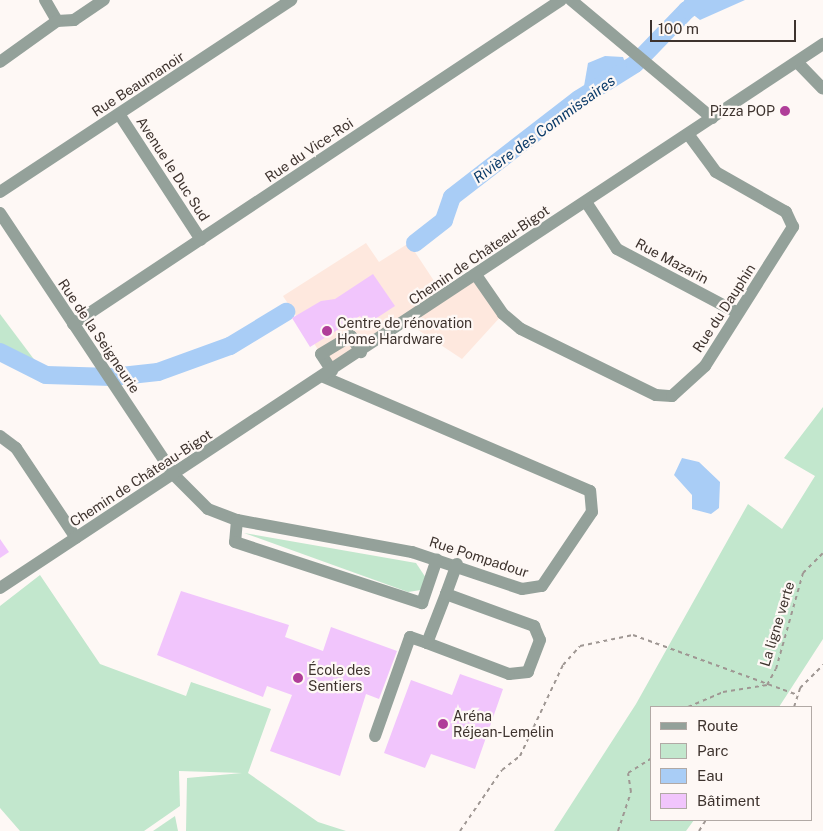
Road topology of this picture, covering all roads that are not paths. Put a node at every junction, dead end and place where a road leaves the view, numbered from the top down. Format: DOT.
graph roads {
  1 [pos="45,0"];
  2 [pos="104,0"];
  3 [pos="291,0"];
  4 [pos="561,0"];
  5 [pos="571,0"];
  6 [pos="57,21"];
  7 [pos="823,44"];
  8 [pos="0,62"];
  9 [pos="797,62"];
  10 [pos="823,89"];
  11 [pos="119,114"];
  12 [pos="712,118"];
  13 [pos="688,134"];
  14 [pos="0,192"];
  15 [pos="586,202"];
  16 [pos="0,214"];
  17 [pos="201,240"];
  18 [pos="476,275"];
  19 [pos="736,312"];
  20 [pos="72,324"];
  21 [pos="361,352"];
  22 [pos="328,374"];
  23 [pos="0,436"];
  24 [pos="174,474"];
  25 [pos="237,520"];
  26 [pos="76,538"];
  27 [pos="437,559"];
  28 [pos="457,564"];
  29 [pos="0,588"];
  30 [pos="446,594"];
  31 [pos="427,643"];
  32 [pos="375,736"];
  1 -- 6 [label="street"];
  2 -- 6 [label="street"];
  3 -- 11 [label="street, Rue Beaumanoir"];
  4 -- 17 [label="street, Rue du Vice-Roi"];
  5 -- 12 [label="street"];
  6 -- 8 [label="street"];
  7 -- 9 [label="street, Chemin de Château-Bigot"];
  9 -- 10 [label="street"];
  9 -- 12 [label="street, Chemin de Château-Bigot"];
  11 -- 14 [label="street, Rue Beaumanoir"];
  11 -- 17 [label="street, Avenue le Duc Sud"];
  12 -- 13 [label="street, Chemin de Château-Bigot"];
  13 -- 15 [label="street, Chemin de Château-Bigot"];
  13 -- 19 [label="street, Rue du Dauphin"];
  15 -- 18 [label="street, Chemin de Château-Bigot"];
  15 -- 19 [label="street, Rue Mazarin"];
  16 -- 20 [label="street, Rue de la Seigneurie"];
  17 -- 20 [label="street, Rue du Vice-Roi"];
  18 -- 19 [label="street, Rue du Dauphin"];
  18 -- 21 [label="street, Chemin de Château-Bigot"];
  20 -- 24 [label="street, Rue de la Seigneurie"];
  21 -- 22 [label="street, Chemin de Château-Bigot"];
  21 -- 22 [label="street"];
  22 -- 24 [label="street, Chemin de Château-Bigot"];
  22 -- 28 [label="street, Rue Pompadour"];
  23 -- 26 [label="street"];
  24 -- 25 [label="street, Rue Pompadour"];
  24 -- 26 [label="street, Chemin de Château-Bigot"];
  25 -- 27 [label="street, Rue Pompadour"];
  25 -- 27 [label="street"];
  26 -- 29 [label="street, Chemin de Château-Bigot"];
  27 -- 28 [label="street, Rue Pompadour"];
  28 -- 30 [label="street"];
  30 -- 31 [label="street"];
  30 -- 31 [label="street"];
  31 -- 32 [label="street"];
}
